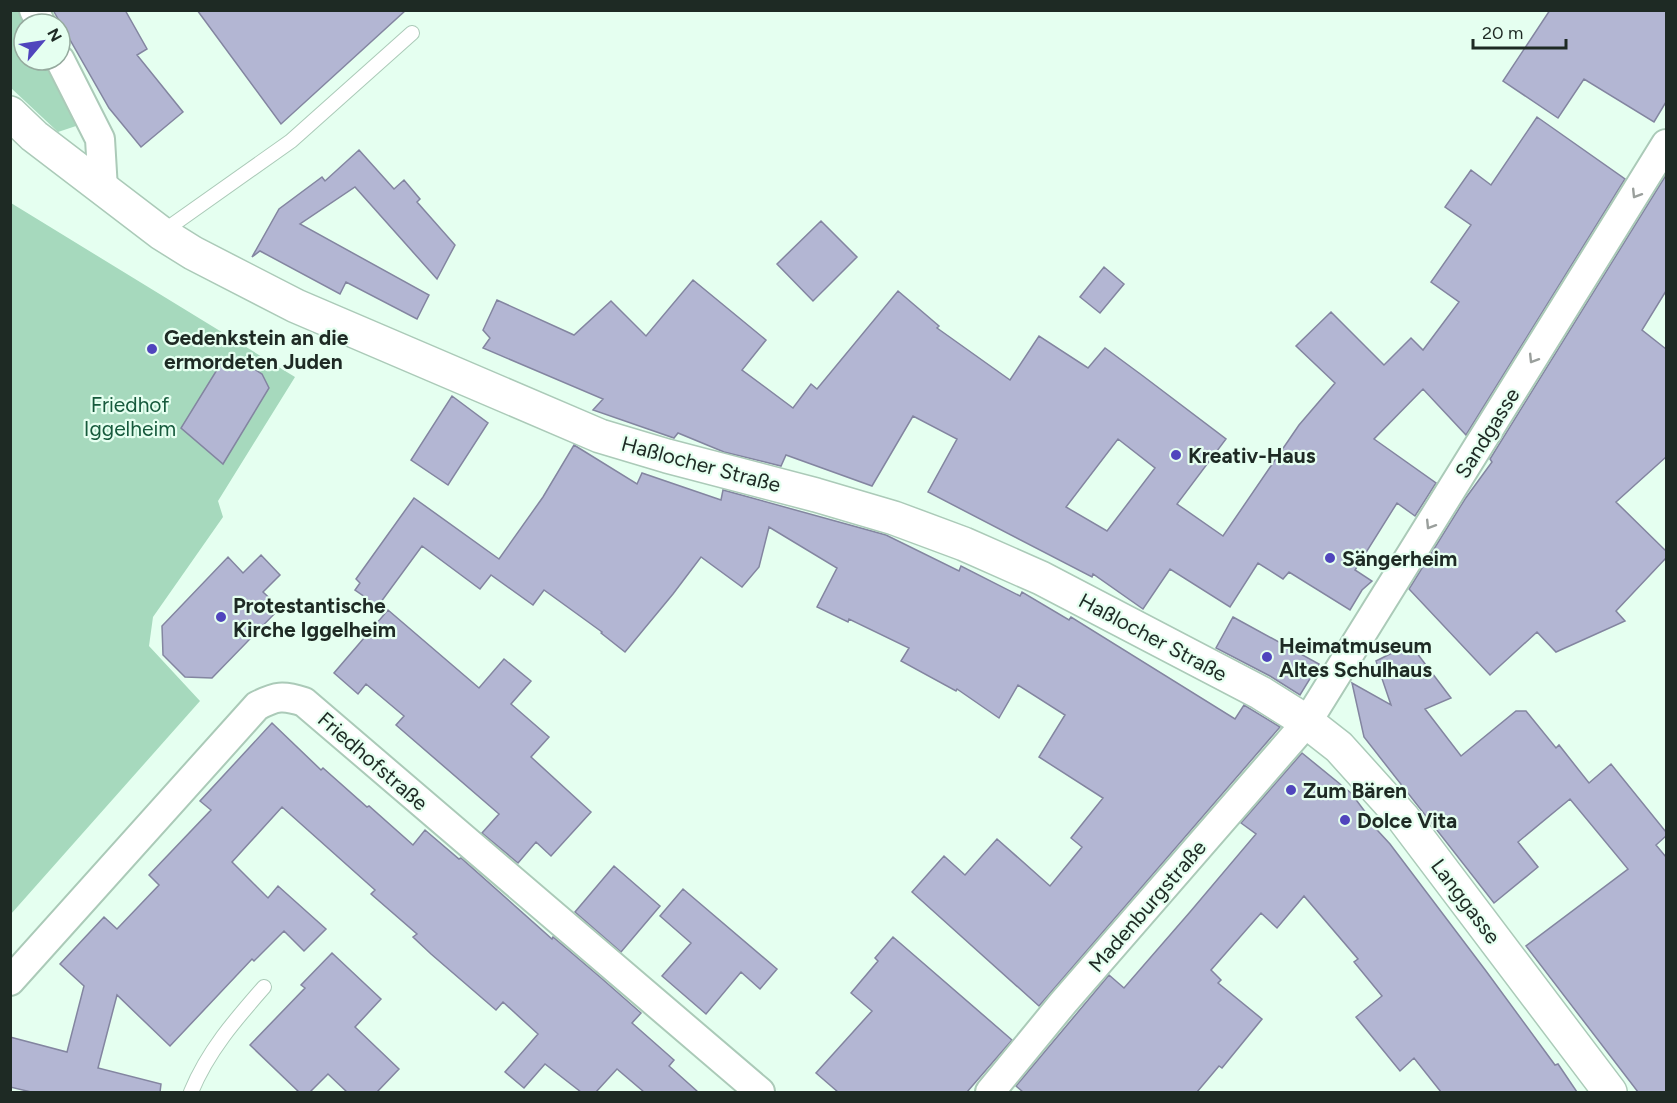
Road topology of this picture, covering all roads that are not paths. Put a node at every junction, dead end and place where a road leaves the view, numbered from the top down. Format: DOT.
graph roads {
  1 [pos="412,33"];
  2 [pos="66,72"];
  3 [pos="10,113"];
  4 [pos="1666,144"];
  5 [pos="102,189"];
  6 [pos="161,233"];
  7 [pos="1308,722"];
  8 [pos="10,981"];
  9 [pos="264,987"];
  10 [pos="191,1092"];
  11 [pos="760,1092"];
  12 [pos="990,1092"];
  13 [pos="1611,1092"];
  1 -- 6 [label="lane"];
  2 -- 5 [label="street"];
  3 -- 5 [label="main road, Haßlocher Straße"];
  4 -- 7 [label="street, Sandgasse, one-way"];
  5 -- 6 [label="main road, Haßlocher Straße"];
  6 -- 7 [label="main road, Haßlocher Straße"];
  7 -- 12 [label="street, Madenburgstraße"];
  7 -- 13 [label="main road, Langgasse"];
  8 -- 11 [label="street, Friedhofstraße"];
  9 -- 10 [label="lane"];
}
